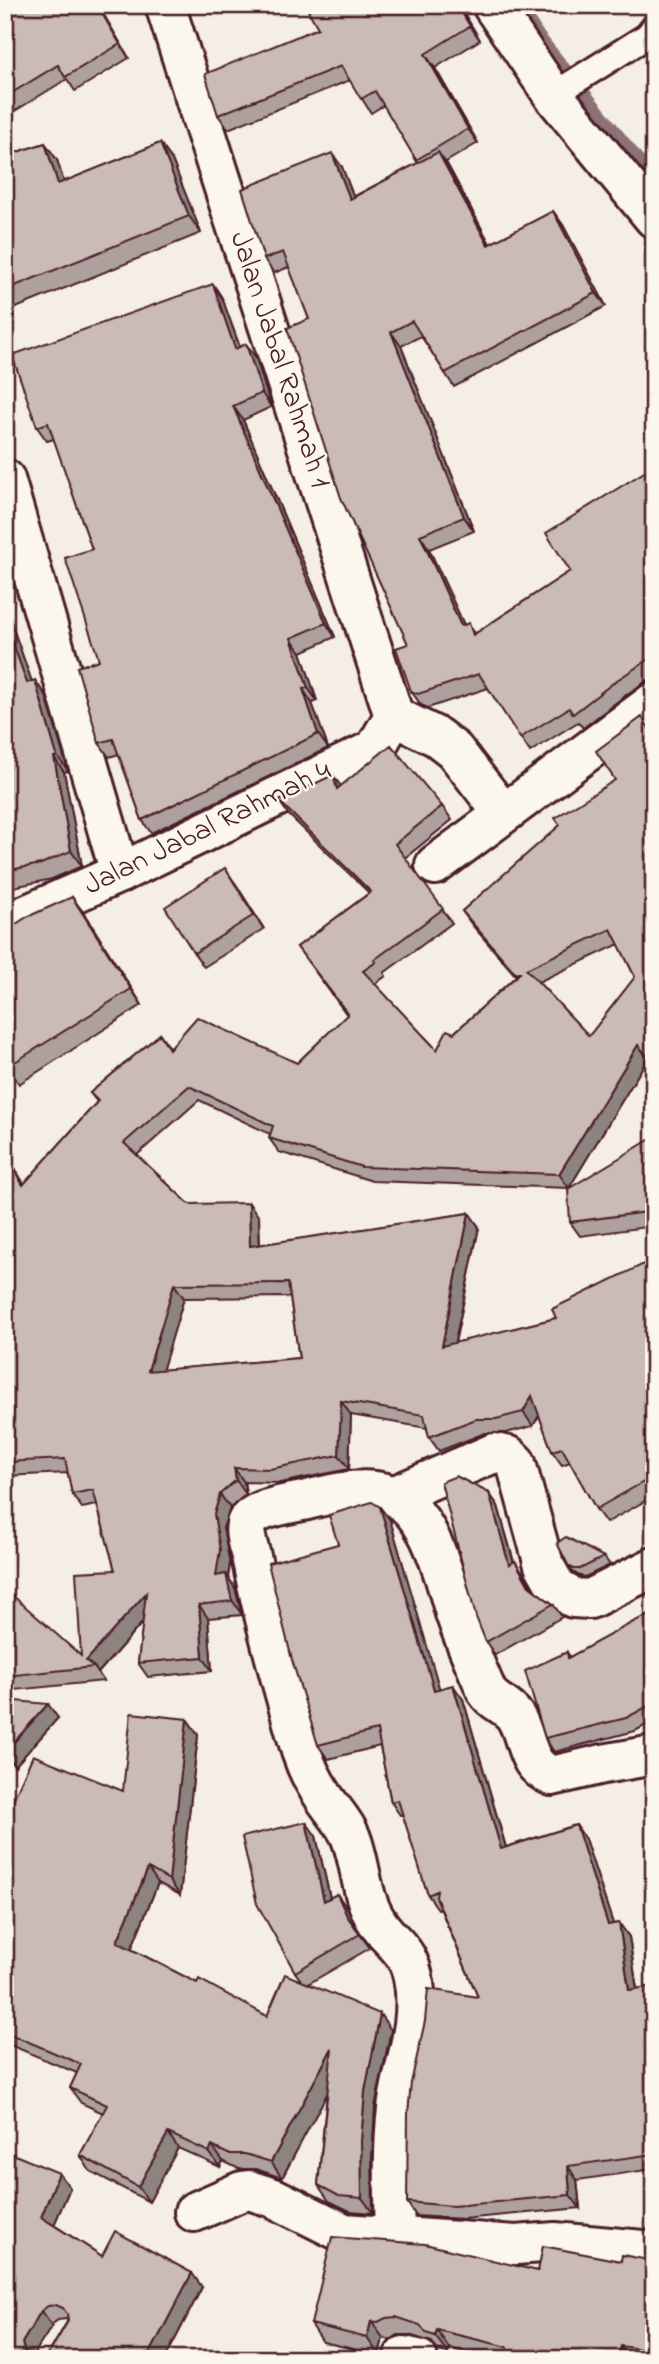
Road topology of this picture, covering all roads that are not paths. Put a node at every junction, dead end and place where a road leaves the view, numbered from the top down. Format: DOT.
graph roads {
  1 [pos="165,5"];
  2 [pos="492,5"];
  3 [pos="654,27"];
  4 [pos="554,95"];
  5 [pos="654,218"];
  6 [pos="5,479"];
  7 [pos="654,702"];
  8 [pos="394,716"];
  9 [pos="503,813"];
  10 [pos="435,865"];
  11 [pos="120,873"];
  12 [pos="5,924"];
  13 [pos="393,1496"];
  14 [pos="654,1567"];
  15 [pos="654,1755"];
  16 [pos="194,2212"];
  17 [pos="395,2237"];
  18 [pos="654,2251"];
  1 -- 8 [label="street, Jalan Jabal Rahmah 1"];
  2 -- 4 [label="street"];
  3 -- 4 [label="lane"];
  4 -- 5 [label="street"];
  6 -- 11 [label="street"];
  7 -- 9 [label="street"];
  8 -- 9 [label="street"];
  8 -- 11 [label="street, Jalan Jabal Rahmah 4"];
  9 -- 10 [label="street"];
  11 -- 12 [label="street, Jalan Jabal Rahmah 4"];
  13 -- 14 [label="street"];
  13 -- 15 [label="street"];
  13 -- 17 [label="street"];
  16 -- 17 [label="street"];
  17 -- 18 [label="street"];
}
